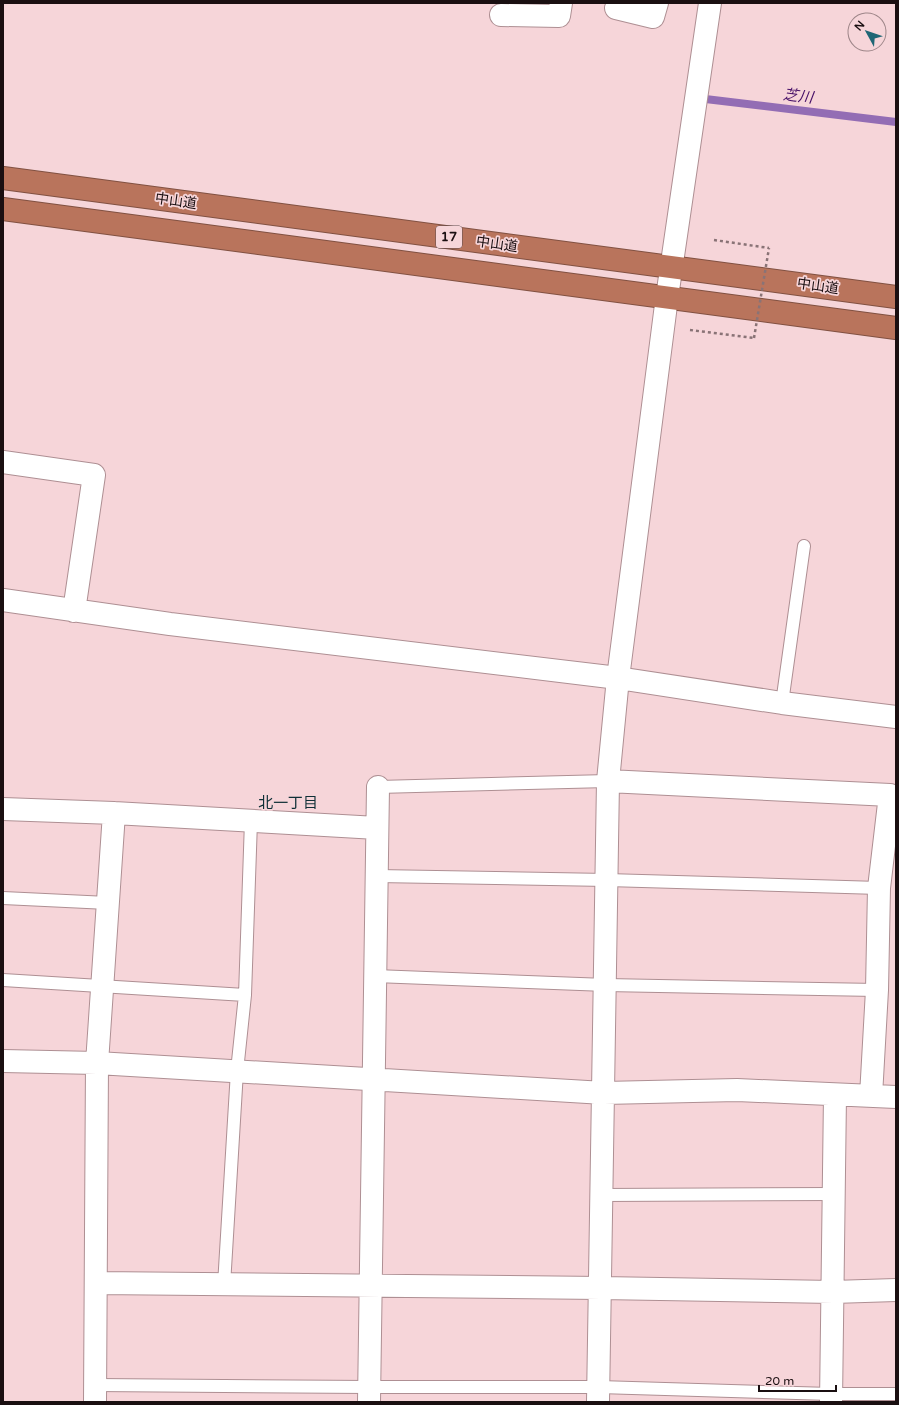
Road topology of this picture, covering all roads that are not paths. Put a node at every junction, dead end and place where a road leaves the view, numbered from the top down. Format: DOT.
graph roads {
  1 [pos="561,3"];
  2 [pos="657,3"];
  3 [pos="710,3"];
  4 [pos="616,8"];
  5 [pos="501,15"];
  6 [pos="3,178"];
  7 [pos="3,209"];
  8 [pos="672,267"];
  9 [pos="667,297"];
  10 [pos="896,297"];
  11 [pos="896,328"];
  12 [pos="3,462"];
  13 [pos="804,546"];
  14 [pos="3,600"];
  15 [pos="74,610"];
  16 [pos="618,678"];
  17 [pos="782,703"];
  18 [pos="896,718"];
  19 [pos="608,781"];
  20 [pos="378,787"];
  21 [pos="3,809"];
  22 [pos="114,813"];
  23 [pos="252,821"];
  24 [pos="378,828"];
  25 [pos="377,876"];
  26 [pos="607,880"];
  27 [pos="879,888"];
  28 [pos="3,898"];
  29 [pos="108,902"];
  30 [pos="375,976"];
  31 [pos="3,980"];
  32 [pos="606,985"];
  33 [pos="102,986"];
  34 [pos="877,990"];
  35 [pos="246,995"];
  36 [pos="3,1061"];
  37 [pos="97,1063"];
  38 [pos="237,1072"];
  39 [pos="374,1080"];
  40 [pos="604,1093"];
  41 [pos="835,1095"];
  42 [pos="872,1096"];
  43 [pos="896,1097"];
  44 [pos="602,1194"];
  45 [pos="834,1194"];
  46 [pos="96,1283"];
  47 [pos="224,1284"];
  48 [pos="370,1286"];
  49 [pos="601,1288"];
  50 [pos="896,1290"];
  51 [pos="832,1292"];
  52 [pos="95,1394"];
  53 [pos="599,1394"];
  54 [pos="896,1394"];
  55 [pos="369,1395"];
  56 [pos="831,1398"];
  1 -- 5 [label="street"];
  2 -- 4 [label="street"];
  3 -- 8 [label="street"];
  6 -- 8 [label="highway, 中山道 / 17"];
  7 -- 9 [label="highway, 17"];
  8 -- 9 [label="street"];
  8 -- 10 [label="highway, 中山道 / 17"];
  9 -- 11 [label="highway, 17"];
  9 -- 16 [label="street"];
  12 -- 15 [label="street"];
  13 -- 17 [label="lane"];
  14 -- 15 [label="street"];
  15 -- 16 [label="street"];
  16 -- 17 [label="street"];
  16 -- 19 [label="street"];
  17 -- 18 [label="street"];
  19 -- 20 [label="lane"];
  19 -- 26 [label="street"];
  19 -- 27 [label="street"];
  20 -- 24 [label="street"];
  21 -- 22 [label="street"];
  22 -- 23 [label="street"];
  22 -- 29 [label="street"];
  23 -- 24 [label="street"];
  23 -- 35 [label="lane"];
  24 -- 25 [label="street"];
  25 -- 26 [label="lane"];
  25 -- 30 [label="street"];
  26 -- 27 [label="lane"];
  26 -- 32 [label="street"];
  27 -- 34 [label="street"];
  28 -- 29 [label="lane"];
  29 -- 33 [label="street"];
  30 -- 32 [label="lane"];
  30 -- 39 [label="street"];
  31 -- 33 [label="lane"];
  32 -- 34 [label="lane"];
  32 -- 40 [label="street"];
  33 -- 35 [label="lane"];
  33 -- 37 [label="street"];
  34 -- 42 [label="street"];
  35 -- 38 [label="lane"];
  36 -- 37 [label="street"];
  37 -- 38 [label="street"];
  37 -- 46 [label="street"];
  38 -- 39 [label="street"];
  38 -- 47 [label="lane"];
  39 -- 40 [label="street"];
  39 -- 48 [label="street"];
  40 -- 41 [label="street"];
  40 -- 44 [label="street"];
  41 -- 42 [label="street"];
  41 -- 45 [label="street"];
  42 -- 43 [label="street"];
  44 -- 45 [label="lane"];
  44 -- 49 [label="street"];
  45 -- 51 [label="street"];
  46 -- 47 [label="street"];
  46 -- 52 [label="street"];
  47 -- 48 [label="street"];
  48 -- 49 [label="street"];
  48 -- 55 [label="street"];
  49 -- 51 [label="street"];
  49 -- 53 [label="street"];
  50 -- 51 [label="street"];
  51 -- 56 [label="street"];
  52 -- 55 [label="lane"];
  53 -- 55 [label="lane"];
  53 -- 56 [label="lane"];
  54 -- 56 [label="lane"];
}
